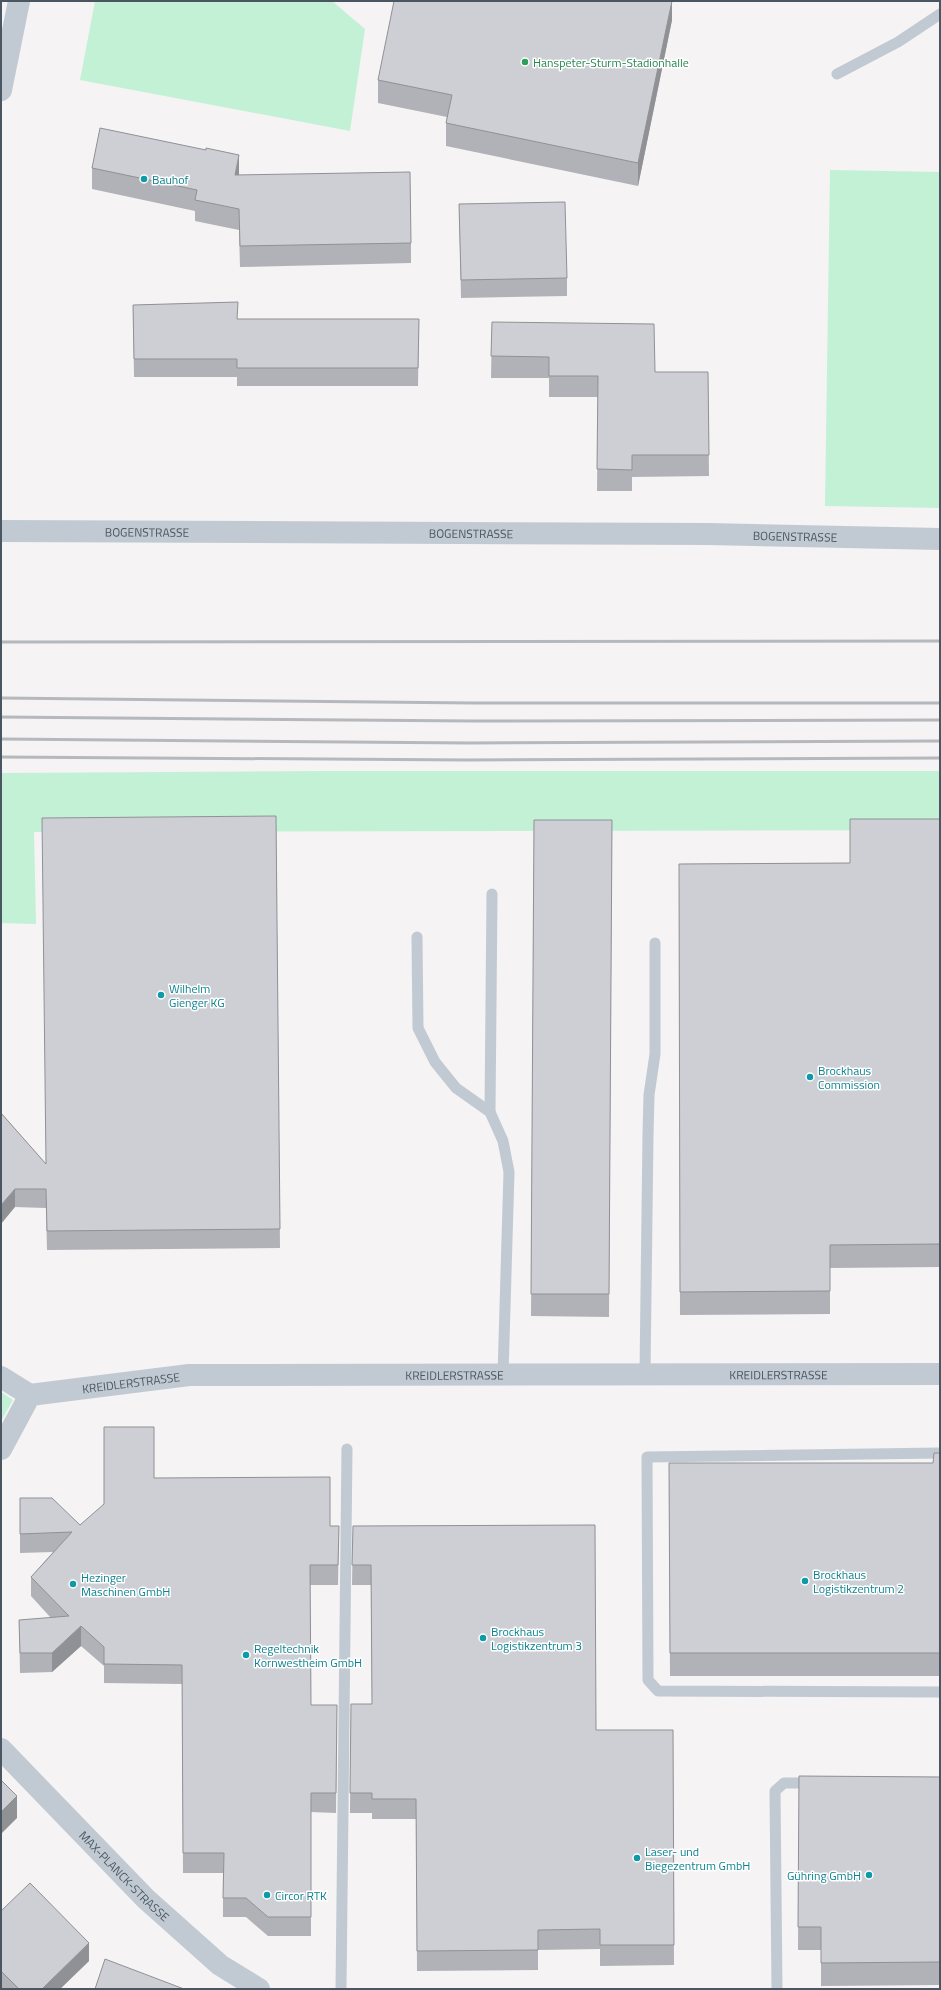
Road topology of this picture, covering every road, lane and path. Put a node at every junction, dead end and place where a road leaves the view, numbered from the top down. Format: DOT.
graph roads {
  1 [pos="19,1"];
  2 [pos="940,14"];
  3 [pos="837,74"];
  4 [pos="1,90"];
  5 [pos="1,531"];
  6 [pos="940,539"];
  7 [pos="492,894"];
  8 [pos="417,937"];
  9 [pos="655,943"];
  10 [pos="490,1112"];
  11 [pos="503,1374"];
  12 [pos="645,1374"];
  13 [pos="940,1374"];
  14 [pos="1,1377"];
  15 [pos="30,1395"];
  16 [pos="1,1449"];
  17 [pos="347,1449"];
  18 [pos="940,1453"];
  19 [pos="940,1692"];
  20 [pos="1,1749"];
  21 [pos="823,1783"];
  22 [pos="259,1989"];
  23 [pos="341,1989"];
  24 [pos="777,1989"];
  1 -- 4 [label="street"];
  2 -- 3 [label="lane"];
  5 -- 6 [label="street, BOGENSTRASSE"];
  7 -- 10 [label="lane"];
  8 -- 10 [label="lane"];
  9 -- 12 [label="lane"];
  10 -- 11 [label="lane"];
  11 -- 12 [label="street, KREIDLERSTRASSE"];
  11 -- 15 [label="street, KREIDLERSTRASSE"];
  12 -- 13 [label="street, KREIDLERSTRASSE"];
  14 -- 15 [label="street"];
  15 -- 16 [label="street"];
  17 -- 23 [label="lane"];
  18 -- 19 [label="lane"];
  20 -- 22 [label="street, MAX-PLANCK-STRASSE"];
  21 -- 24 [label="lane"];
}
